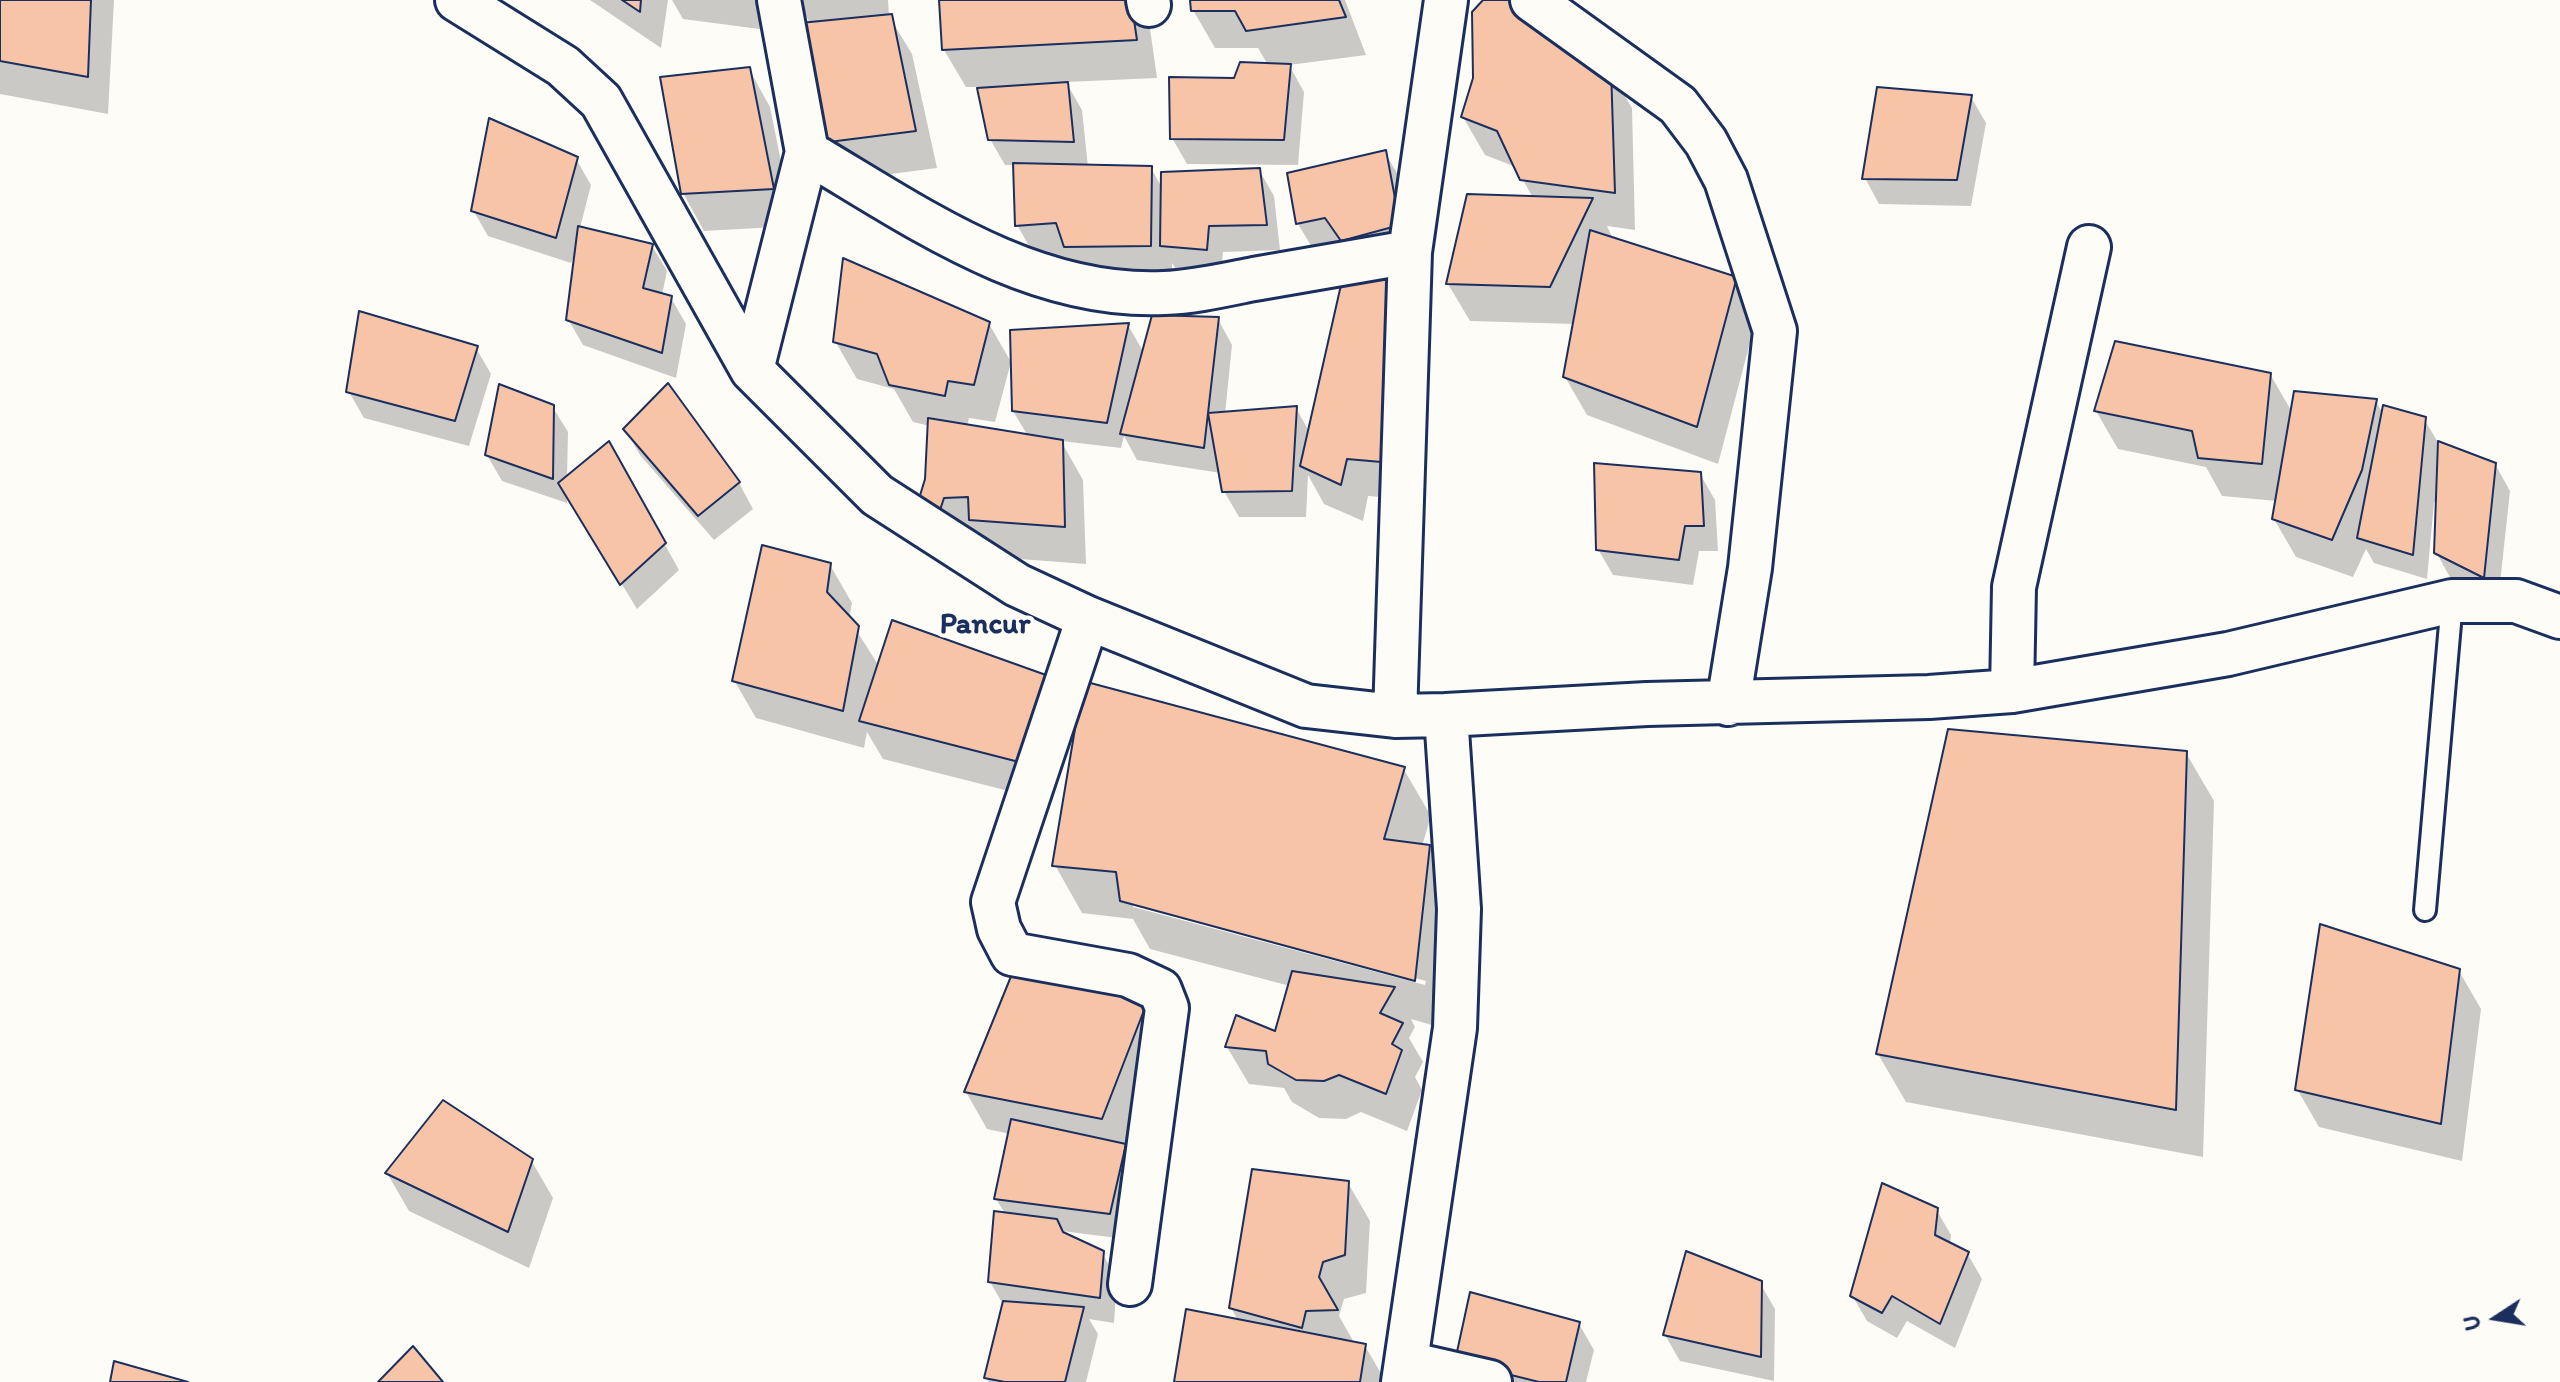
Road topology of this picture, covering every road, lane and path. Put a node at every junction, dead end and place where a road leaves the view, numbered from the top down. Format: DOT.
graph roads {
  1 [pos="457,0"];
  2 [pos="779,0"];
  3 [pos="1446,0"];
  4 [pos="1532,0"];
  5 [pos="807,152"];
  6 [pos="2089,247"];
  7 [pos="1410,252"];
  8 [pos="752,370"];
  9 [pos="2452,601"];
  10 [pos="2560,617"];
  11 [pos="1088,618"];
  12 [pos="2012,691"];
  13 [pos="1728,704"];
  14 [pos="1446,715"];
  15 [pos="1395,716"];
  16 [pos="2425,910"];
  17 [pos="1130,1284"];
  18 [pos="1405,1373"];
  19 [pos="1490,1382"];
  1 -- 8 [label="street"];
  2 -- 5 [label="street"];
  3 -- 7 [label="street"];
  4 -- 13 [label="street"];
  5 -- 7 [label="street"];
  5 -- 8 [label="street"];
  6 -- 12 [label="street"];
  7 -- 15 [label="street"];
  8 -- 11 [label="street"];
  9 -- 10 [label="street"];
  9 -- 12 [label="street"];
  9 -- 16 [label="lane"];
  11 -- 15 [label="street"];
  11 -- 17 [label="street"];
  12 -- 13 [label="street"];
  13 -- 14 [label="street"];
  14 -- 15 [label="street"];
  14 -- 18 [label="street"];
  18 -- 19 [label="street"];
}
